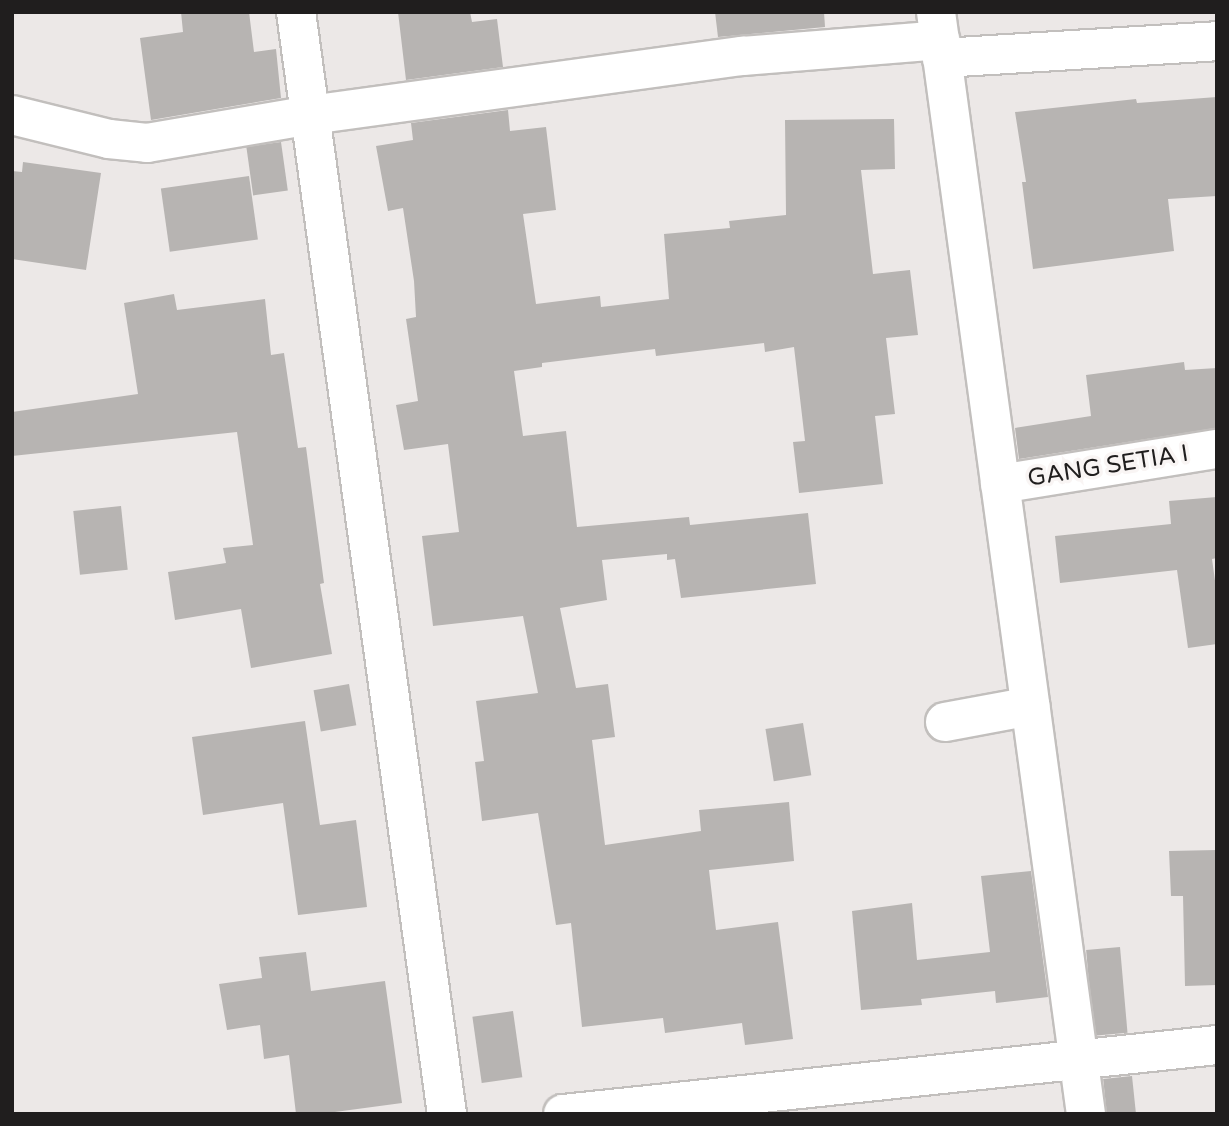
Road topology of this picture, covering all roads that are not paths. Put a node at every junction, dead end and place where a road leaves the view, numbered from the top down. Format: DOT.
graph roads {
  1 [pos="296,12"];
  2 [pos="940,37"];
  3 [pos="1217,41"];
  4 [pos="12,115"];
  5 [pos="310,115"];
  6 [pos="1217,449"];
  7 [pos="1000,484"];
  8 [pos="1031,706"];
  9 [pos="945,722"];
  10 [pos="1217,1045"];
  11 [pos="1079,1061"];
  12 [pos="447,1114"];
  13 [pos="563,1114"];
  14 [pos="1086,1114"];
  1 -- 5 [label="street"];
  2 -- 3 [label="street"];
  2 -- 5 [label="street"];
  2 -- 7 [label="street"];
  4 -- 5 [label="street"];
  5 -- 12 [label="street"];
  6 -- 7 [label="street, GANG SETIA I"];
  7 -- 8 [label="street"];
  8 -- 9 [label="street"];
  8 -- 11 [label="street"];
  10 -- 11 [label="street"];
  11 -- 13 [label="street"];
  11 -- 14 [label="street"];
}
